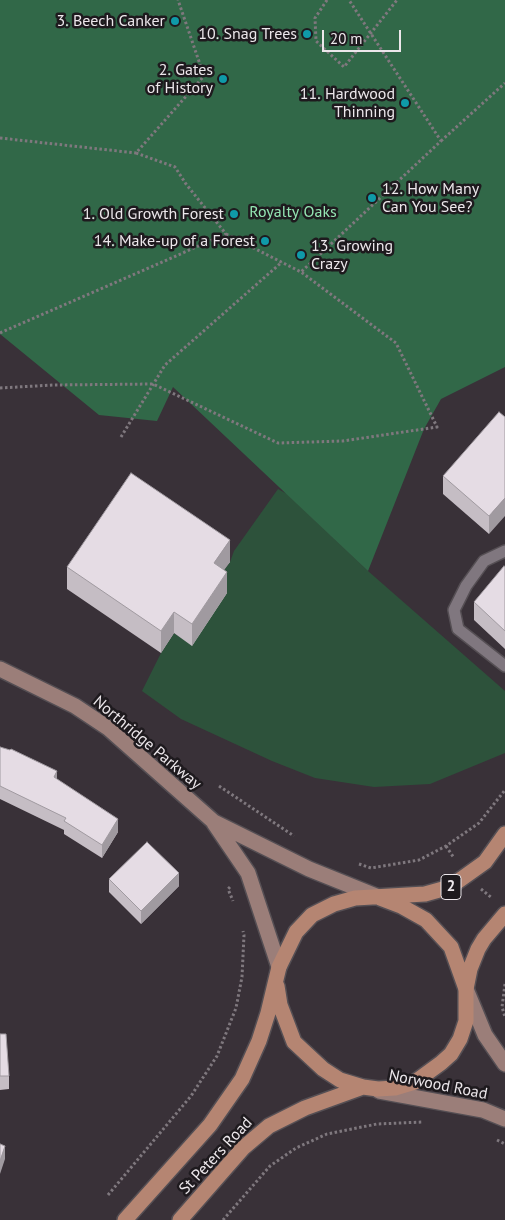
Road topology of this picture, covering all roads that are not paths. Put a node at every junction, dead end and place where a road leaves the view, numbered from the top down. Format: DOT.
graph roads {
  1 [pos="505,552"];
  2 [pos="505,666"];
  3 [pos="0,669"];
  4 [pos="214,822"];
  5 [pos="505,834"];
  6 [pos="376,896"];
  7 [pos="501,908"];
  8 [pos="279,967"];
  9 [pos="466,989"];
  10 [pos="505,1064"];
  11 [pos="363,1087"];
  12 [pos="505,1119"];
  13 [pos="125,1220"];
  14 [pos="180,1220"];
  1 -- 2 [label="lane"];
  3 -- 4 [label="street, Northridge Parkway"];
  4 -- 6 [label="street, Northridge Parkway"];
  4 -- 8 [label="street, Northridge Parkway"];
  5 -- 6 [label="main road, 2"];
  6 -- 8 [label="main road"];
  6 -- 9 [label="main road"];
  7 -- 9 [label="main road"];
  8 -- 11 [label="main road"];
  8 -- 13 [label="main road, St Peters Road"];
  9 -- 10 [label="street"];
  9 -- 11 [label="main road"];
  11 -- 12 [label="street, Norwood Road"];
  11 -- 14 [label="main road, St Peters Road"];
}
